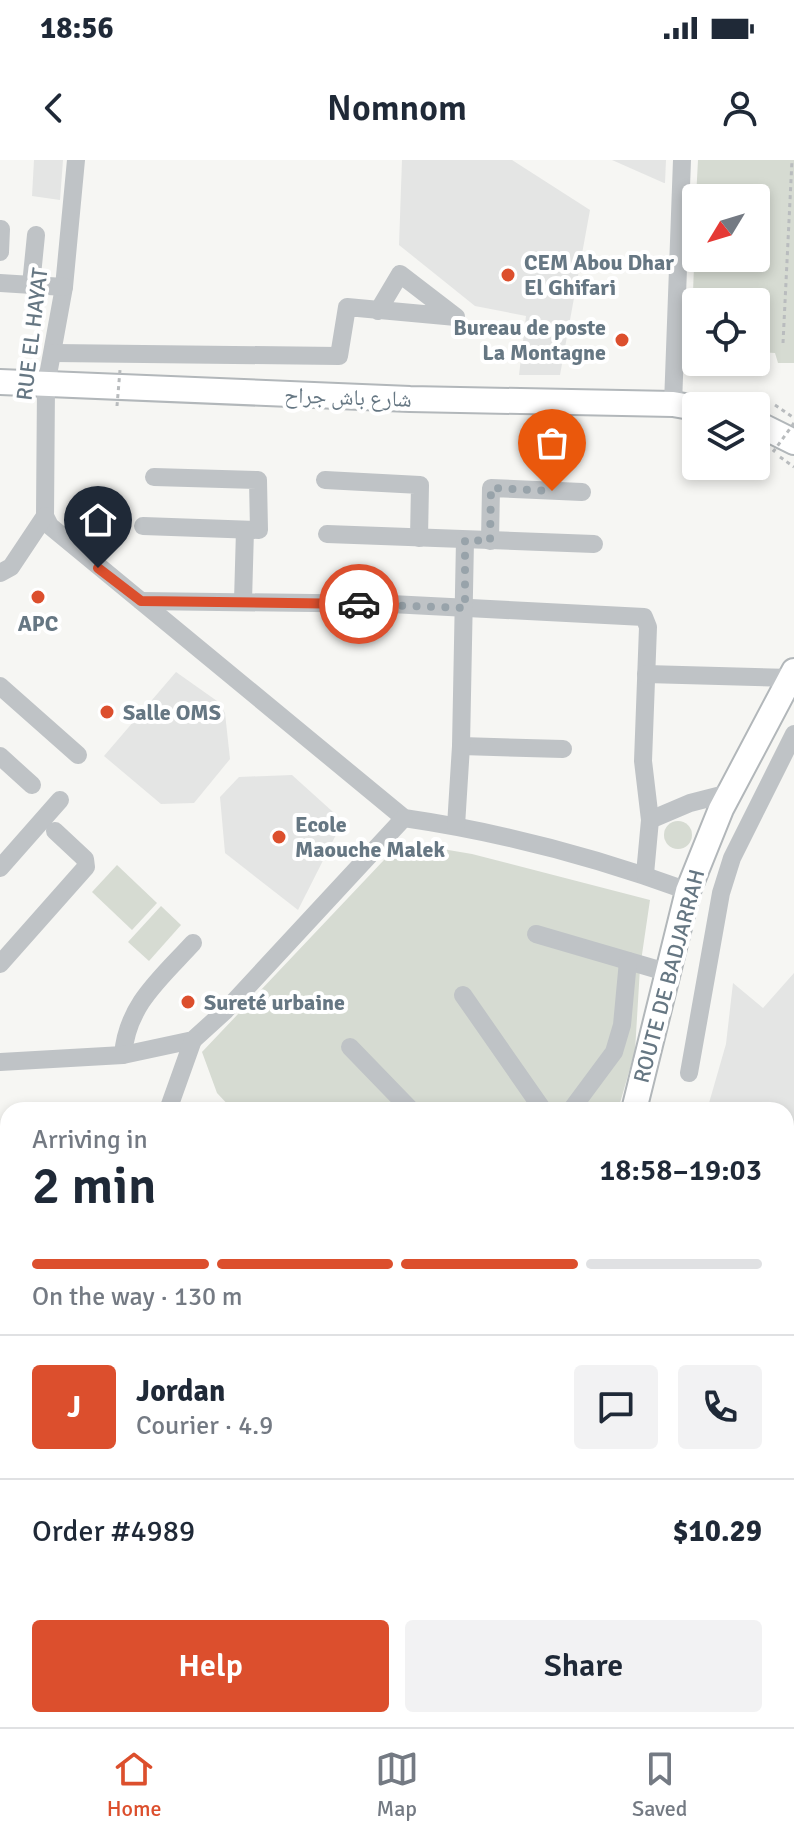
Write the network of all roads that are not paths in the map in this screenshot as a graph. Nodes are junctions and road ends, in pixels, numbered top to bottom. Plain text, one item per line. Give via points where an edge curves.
1 (76, 160) edge
2 (682, 160) edge
3 (1, 229) edge
4 (36, 235) dead end
5 (0, 252) edge
6 (0, 283) edge
7 (31, 285) junction
8 (64, 287) junction
9 (378, 311) dead end
10 (54, 353) junction
11 (0, 382) edge
12 (46, 386) junction
13 (684, 392) edge
14 (682, 406) edge
15 (770, 430) edge
16 (794, 442) edge
17 (154, 477) dead end
18 (325, 480) dead end
19 (582, 492) dead end
20 (45, 516) junction
21 (143, 526) dead end
22 (245, 530) junction
23 (327, 534) dead end
24 (419, 538) junction
25 (465, 540) junction
26 (490, 541) junction
27 (594, 544) dead end
28 (0, 573) edge
29 (141, 601) junction
30 (243, 601) junction
31 (465, 608) junction
32 (646, 674) junction
33 (792, 674) edge
34 (0, 686) edge
35 (794, 734) edge
36 (461, 746) junction
37 (563, 749) dead end
38 (78, 755) dead end
39 (0, 756) edge
40 (32, 785) dead end
41 (729, 793) junction
42 (60, 800) dead end
43 (404, 818) junction
44 (650, 820) junction
45 (456, 826) junction
46 (55, 831) dead end
47 (0, 868) edge
48 (645, 874) junction
49 (688, 891) junction
50 (536, 934) dead end
51 (193, 943) dead end
52 (628, 961) junction
53 (0, 964) edge
54 (666, 972) junction
55 (463, 995) dead end
56 (193, 1040) junction
57 (350, 1047) dead end
58 (123, 1055) junction
59 (0, 1062) edge
60 (689, 1073) dead end
61 (171, 1102) edge
62 (403, 1102) edge
63 (537, 1102) edge
64 (577, 1102) edge
65 (636, 1102) edge

1 - 8 street, RUE EL HAYAT
2 - 13 street
3 - 5 street
4 - 7 street
6 - 7 street
7 - 8 street
8 - 10 street, RUE EL HAYAT
9 - 10 street via 347,307 339,356
10 - 12 street, RUE EL HAYAT
11 - 12 main road, شارع باش جراح
12 - 14 main road, شارع باش جراح
12 - 20 street, RUE EL HAYAT
15 - 16 main road
17 - 22 street via 258,480 259,530
18 - 24 street via 420,485
19 - 26 street via 491,488
20 - 28 street via 11,567
20 - 29 street via 59,536
21 - 22 street
22 - 30 street
23 - 24 street
24 - 25 street
25 - 26 street
25 - 31 street
26 - 27 street
29 - 30 street
29 - 43 street
30 - 31 street
31 - 32 street via 639,615 648,627
31 - 36 street
32 - 33 street
32 - 44 street via 643,761
33 - 41 main road, ROUTE DE BADJARRAH
34 - 38 street
35 - 60 street via 728,870
36 - 37 street
36 - 45 street
39 - 40 street
41 - 44 street
41 - 49 main road, ROUTE DE BADJARRAH
42 - 47 street
43 - 45 street
43 - 56 street
44 - 48 street
45 - 48 street
46 - 53 street via 85,859 86,867
48 - 49 street
49 - 54 main road, ROUTE DE BADJARRAH
50 - 52 street
51 - 58 street via 134,1009
52 - 54 street
52 - 64 street via 614,1052
54 - 65 main road, ROUTE DE BADJARRAH
55 - 63 street
56 - 58 street
56 - 61 street
57 - 62 street
58 - 59 street

